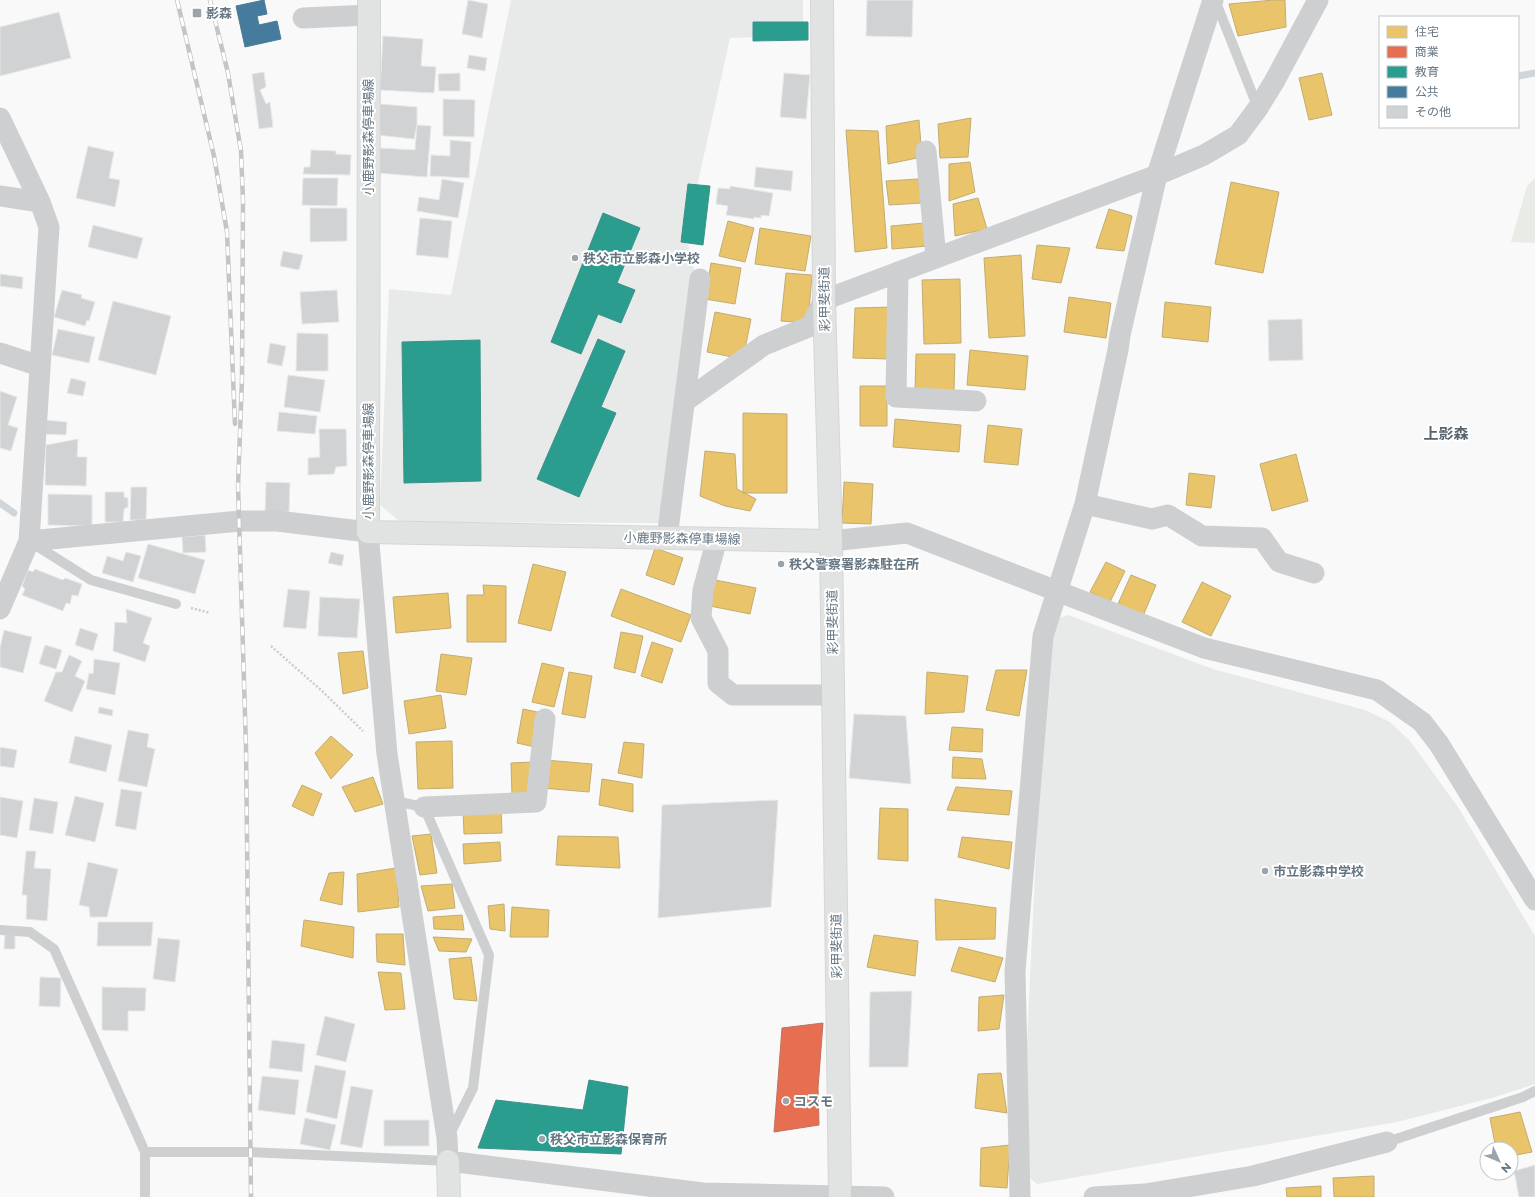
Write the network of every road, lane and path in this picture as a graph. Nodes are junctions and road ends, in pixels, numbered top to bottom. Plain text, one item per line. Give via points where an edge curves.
1 (822, 0) edge
2 (1214, 0) edge
3 (1318, 0) edge
4 (369, 8) edge
5 (303, 18) dead end
6 (1258, 108) junction
7 (0, 118) edge
8 (926, 151) dead end
9 (1157, 175) junction
10 (0, 196) edge
11 (40, 202) junction
12 (936, 258) junction
13 (898, 272) junction
14 (700, 279) dead end
15 (824, 300) junction
16 (0, 353) edge
17 (40, 366) junction
18 (976, 401) dead end
19 (684, 402) junction
20 (1085, 504) junction
21 (368, 532) junction
22 (667, 538) junction
23 (717, 539) junction
24 (29, 541) junction
25 (831, 541) junction
26 (1314, 574) dead end
27 (1058, 591) junction
28 (176, 604) joint
29 (0, 609) edge
30 (210, 613) dead end
31 (271, 646) dead end
32 (833, 695) junction
33 (545, 719) dead end
34 (387, 754) junction
35 (394, 801) junction
36 (424, 807) junction
37 (1535, 900) edge
38 (0, 930) edge
39 (1535, 1091) edge
40 (447, 1138) junction
41 (1387, 1142) joint
42 (144, 1152) junction
43 (448, 1161) junction
44 (840, 1196) edge
45 (145, 1197) edge
46 (449, 1197) edge
47 (884, 1197) edge
48 (1020, 1197) edge
49 (1094, 1197) edge

1 - 15 main road, 彩甲斐街道
2 - 6 lane
2 - 9 street
3 - 6 street
4 - 5 street
4 - 21 main road, 小鹿野影森停車場線
6 - 9 street via 1238,135 1204,155
7 - 11 street
8 - 12 street
9 - 12 street
9 - 20 street
10 - 11 street
11 - 17 street via 49,227
12 - 13 street
13 - 15 street
13 - 18 street via 896,397
14 - 19 street
15 - 19 street via 811,326 764,345
15 - 25 main road, 彩甲斐街道
16 - 17 street
17 - 24 street
19 - 22 street
20 - 26 street via 1152,519 1168,515 1202,536 1262,538 1279,562
20 - 27 street
21 - 22 main road, 小鹿野影森停車場線
21 - 24 street via 277,521
21 - 34 street
22 - 23 main road, 小鹿野影森停車場線
23 - 25 main road, 小鹿野影森停車場線
23 - 32 street via 703,590 701,618 718,651 718,683 733,695
24 - 28 lane via 91,580
24 - 29 street
25 - 27 street via 907,533
25 - 32 main road, 彩甲斐街道
27 - 37 street via 1204,648 1377,690 1422,722 1439,744
27 - 48 street via 1043,636 1015,971
28 - 30 path
31 - 34 path
32 - 44 main road, 彩甲斐街道
33 - 36 street via 536,802
34 - 35 street
35 - 36 lane
35 - 40 street
36 - 40 lane via 489,955 473,1088
38 - 42 lane via 30,932 54,949
39 - 41 lane
40 - 43 street
41 - 49 street via 1253,1176 1145,1194
42 - 43 lane via 251,1152
42 - 45 lane
43 - 44 street via 679,1191
43 - 46 main road
44 - 47 street

